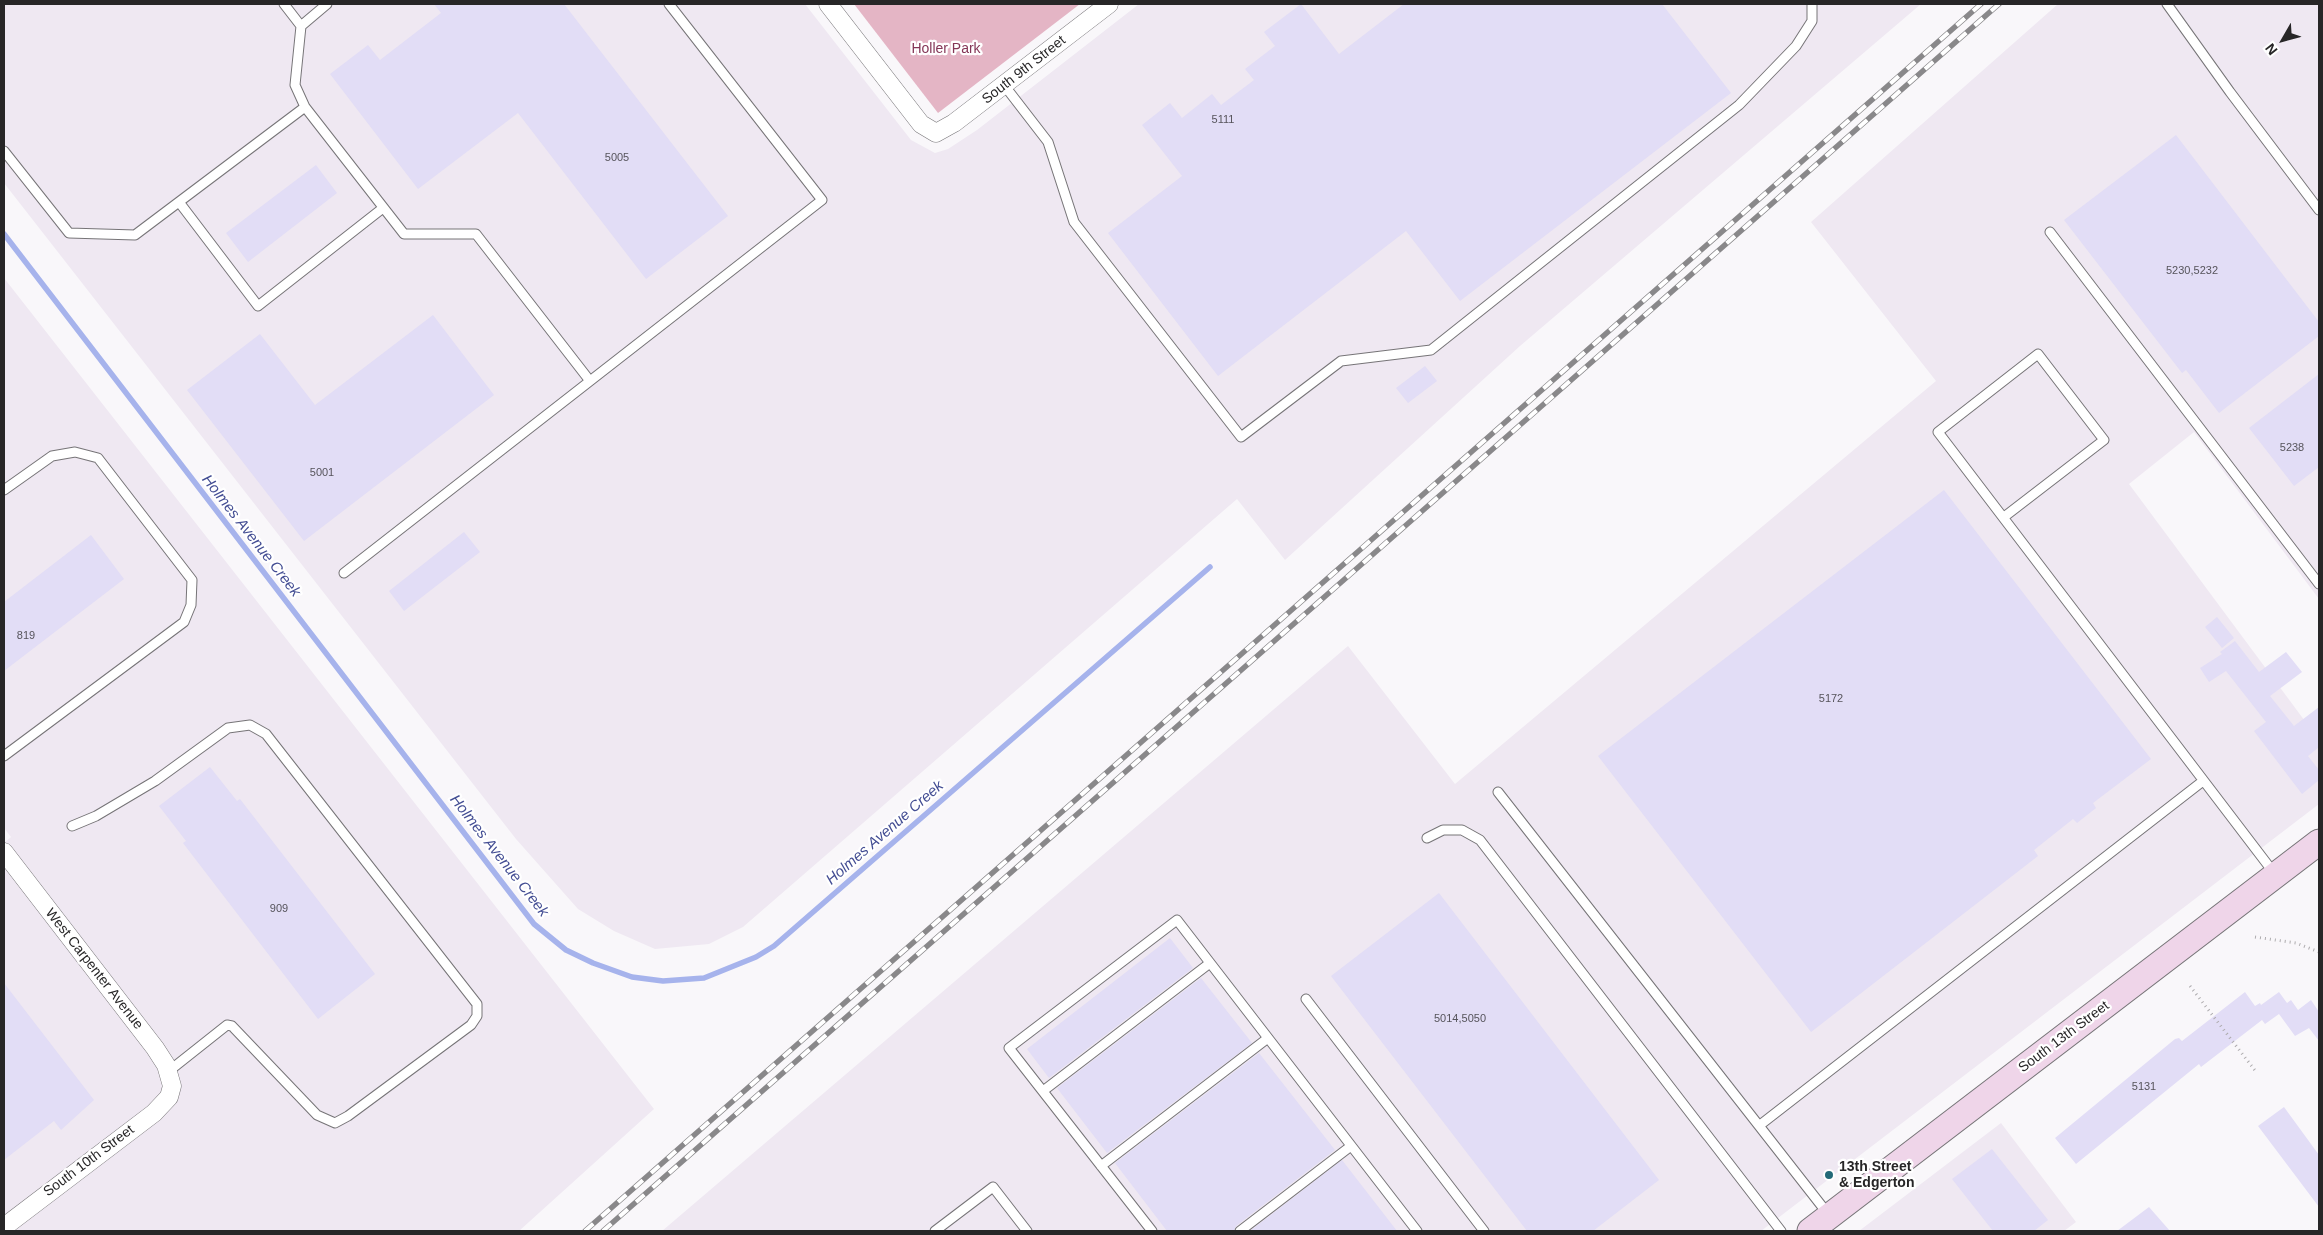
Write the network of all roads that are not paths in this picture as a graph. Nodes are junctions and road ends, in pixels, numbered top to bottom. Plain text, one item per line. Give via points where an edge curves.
1 (284, 4) edge
2 (327, 4) edge
3 (669, 4) edge
4 (828, 4) edge
5 (1109, 4) edge
6 (1812, 4) edge
7 (2167, 4) edge
8 (301, 26) junction
9 (1004, 85) junction
10 (305, 107) junction
11 (4, 151) edge
12 (179, 202) junction
13 (383, 208) junction
14 (2319, 210) edge
15 (2050, 232) dead end
16 (590, 381) junction
17 (4, 490) edge
18 (2004, 517) junction
19 (344, 573) dead end
20 (2319, 584) edge
21 (4, 756) edge
22 (2203, 781) junction
23 (1498, 792) dead end
24 (72, 826) dead end
25 (1427, 838) dead end
26 (2319, 842) edge
27 (4, 852) edge
28 (2275, 876) junction
29 (1210, 963) junction
30 (1306, 999) dead end
31 (1268, 1038) junction
32 (168, 1071) junction
33 (1042, 1091) junction
34 (171, 1092) joint
35 (1760, 1125) junction
36 (1351, 1146) junction
37 (1101, 1166) junction
38 (1830, 1216) junction
39 (4, 1227) edge
40 (935, 1231) edge
41 (1027, 1231) edge
42 (1152, 1231) edge
43 (1240, 1231) edge
44 (1417, 1231) edge
45 (1484, 1231) edge
46 (1781, 1231) edge
47 (1810, 1231) edge

1 - 8 lane
2 - 8 lane
3 - 16 lane via 822,200
4 - 9 street, South 9th Street via 921,124 936,133 954,124
5 - 9 street, South 9th Street
6 - 9 lane via 1812,21 1796,46 1738,106 1431,350 1341,360 1241,437 1074,222 1048,142
7 - 14 lane
8 - 10 lane via 295,85
10 - 12 lane
10 - 13 lane
11 - 12 lane via 69,233 135,235
12 - 13 lane via 258,306
13 - 16 lane via 404,234 476,234
15 - 20 lane
16 - 19 lane
17 - 21 lane via 52,456 75,452 98,458 192,580 191,605 184,622
18 - 18 lane via 1938,432 2038,354 2104,440
18 - 22 lane
22 - 28 lane
22 - 35 lane
23 - 35 lane
24 - 32 lane via 96,816 155,781 228,728 250,725 266,734 476,1004 477,1016 471,1025 335,1123 317,1115 232,1026 227,1025
25 - 46 lane via 1443,830 1462,830 1480,840
26 - 28 street, South 13th Street
27 - 32 street, West Carpenter Avenue via 155,1048
28 - 38 street, South 13th Street
29 - 31 lane
29 - 33 lane
29 - 33 lane via 1177,920 1009,1048
30 - 45 lane
31 - 36 lane
31 - 37 lane
32 - 34 street, West Carpenter Avenue
33 - 37 lane
34 - 39 street, South 10th Street via 154,1113
35 - 38 lane
36 - 43 lane
36 - 44 lane
37 - 42 lane
38 - 47 street, South 13th Street
40 - 41 lane via 993,1187

